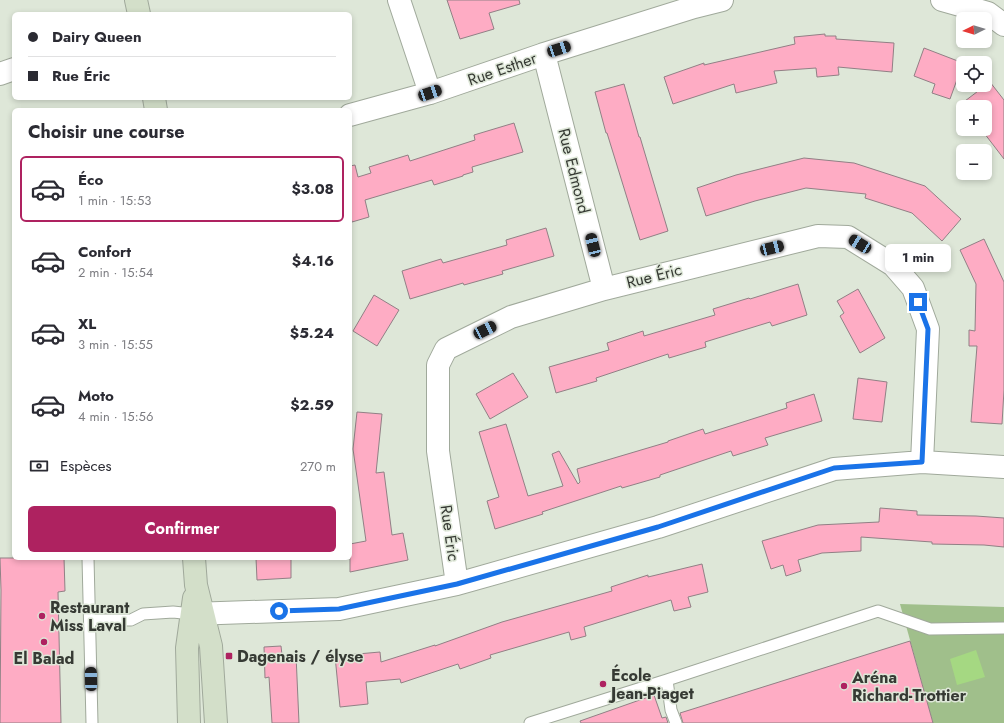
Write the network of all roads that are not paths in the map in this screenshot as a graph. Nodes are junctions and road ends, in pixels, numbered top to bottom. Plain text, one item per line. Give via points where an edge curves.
1 (136, 0) edge
2 (399, 0) edge
3 (722, 0) edge
4 (942, 0) edge
5 (139, 12) edge
6 (1004, 25) edge
7 (544, 54) junction
8 (12, 70) edge
9 (0, 74) edge
10 (430, 93) junction
11 (352, 115) edge
12 (604, 289) junction
13 (922, 462) junction
14 (1004, 467) edge
15 (88, 560) edge
16 (194, 560) edge
17 (457, 584) junction
18 (197, 614) junction
19 (90, 620) junction
20 (1004, 628) edge
21 (667, 680) junction
22 (92, 723) edge
23 (189, 723) edge
24 (216, 723) edge
25 (530, 723) edge
26 (676, 723) edge

1 - 5 main road
2 - 10 street
3 - 7 street, Rue Esther
4 - 6 street via 988,13
7 - 10 street, Rue Esther
7 - 12 street, Rue Edmond
8 - 9 street
10 - 11 street, Rue Esther
12 - 13 street, Rue Éric via 818,236 848,237 893,265 908,282 913,288 928,329
12 - 17 street, Rue Éric via 511,317 446,349 438,365 438,451
13 - 14 street
13 - 17 street via 834,468 658,527
15 - 19 lane
16 - 18 main road
17 - 18 street via 339,609
18 - 19 lane via 173,612 143,614 131,620
18 - 23 main road via 187,648
18 - 24 main road via 210,646
19 - 22 lane
20 - 21 lane via 930,629 878,611
21 - 25 lane
21 - 26 lane via 671,710

